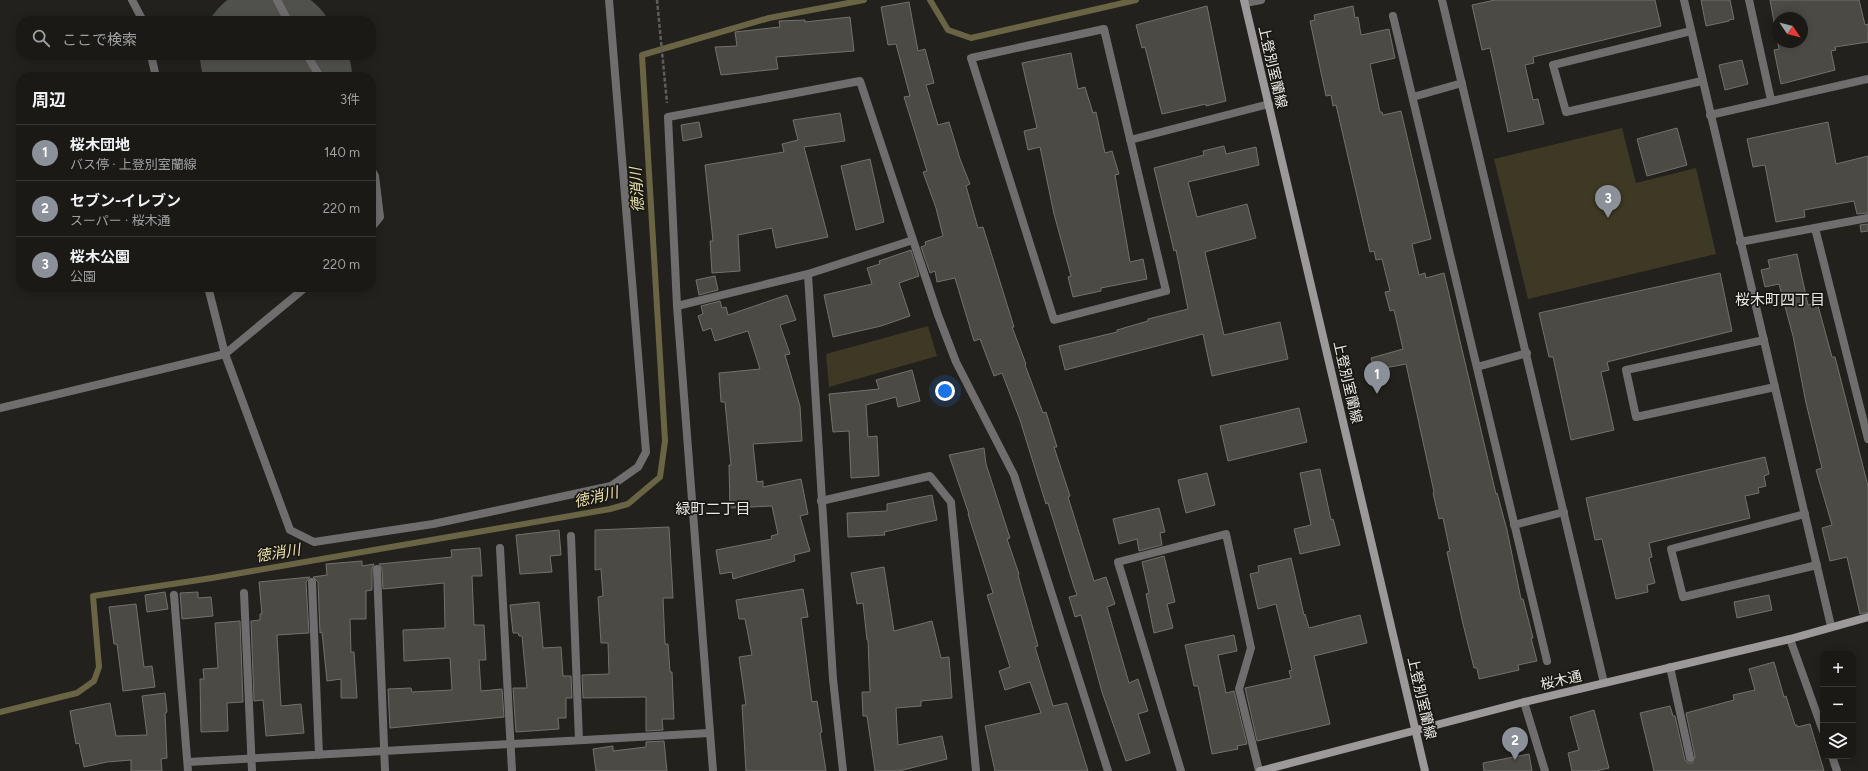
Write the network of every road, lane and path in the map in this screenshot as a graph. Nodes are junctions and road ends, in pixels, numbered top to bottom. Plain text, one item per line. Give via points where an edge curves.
1 (132, 0) edge
2 (277, 0) edge
3 (609, 0) edge
4 (657, 0) edge
5 (1261, 0) edge
6 (1442, 0) edge
7 (1684, 0) edge
8 (1749, 0) edge
9 (1245, 2) edge
10 (141, 16) edge
11 (285, 16) edge
12 (1393, 16) dead end
13 (1691, 32) junction
14 (152, 60) edge
15 (310, 60) edge
16 (155, 72) edge
17 (317, 72) edge
18 (1868, 79) edge
19 (1702, 81) junction
20 (1462, 83) junction
21 (1413, 97) junction
22 (1771, 100) junction
23 (1269, 104) junction
24 (1710, 115) junction
25 (668, 117) junction
26 (1130, 140) junction
27 (376, 184) edge
28 (1868, 218) edge
29 (376, 222) edge
30 (1816, 228) junction
31 (913, 240) junction
32 (1740, 242) junction
33 (808, 274) junction
34 (209, 292) edge
35 (300, 292) edge
36 (678, 306) junction
37 (1764, 340) junction
38 (1527, 353) junction
39 (225, 354) junction
40 (1477, 367) junction
41 (1775, 387) junction
42 (0, 408) edge
43 (1868, 439) edge
44 (821, 501) junction
45 (1564, 512) junction
46 (1805, 514) junction
47 (1514, 525) junction
48 (571, 536) dead end
49 (500, 548) dead end
50 (1817, 566) junction
51 (377, 569) dead end
52 (312, 582) dead end
53 (244, 593) dead end
54 (174, 595) dead end
55 (1868, 617) edge
56 (1831, 626) junction
57 (1790, 638) junction
58 (1546, 661) dead end
59 (1670, 667) junction
60 (1604, 683) junction
61 (1524, 702) junction
62 (1820, 723) edge
63 (1416, 730) junction
64 (709, 734) junction
65 (579, 740) junction
66 (510, 744) junction
67 (384, 751) junction
68 (320, 755) junction
69 (251, 758) junction
70 (1690, 758) dead end
71 (1833, 759) edge
72 (188, 762) junction
73 (188, 771) edge
74 (252, 771) edge
75 (385, 771) edge
76 (512, 771) edge
77 (713, 771) edge
78 (843, 771) edge
79 (976, 771) edge
80 (1108, 771) edge
81 (1181, 771) edge
82 (1262, 771) edge
83 (1425, 771) edge
84 (1545, 771) edge
85 (1837, 771) edge

1 - 10 street
2 - 11 street
3 - 39 street via 646,452 638,467 610,486 433,524 314,542 290,530
4 - 25 path
5 - 9 street
6 - 20 street
7 - 13 street
8 - 22 street
9 - 23 main road, 上登別室蘭線
12 - 21 street
13 - 19 street
13 - 19 street via 1553,65 1566,112
14 - 16 street
15 - 17 street
18 - 22 street
19 - 24 street
20 - 21 street
20 - 38 street
21 - 40 street
22 - 24 street
23 - 26 street
23 - 63 main road, 上登別室蘭線
24 - 32 street
25 - 31 street via 860,81
25 - 36 street
26 - 26 street via 1166,291 1054,320 971,58 1104,29
27 - 29 street via 380,217
28 - 30 street
30 - 32 street
30 - 43 street
31 - 33 street
31 - 80 street via 956,362 1014,474
32 - 37 street
33 - 36 street
33 - 44 street
34 - 39 street
35 - 39 street
36 - 64 street
37 - 41 street
37 - 41 street via 1626,370 1636,418
38 - 40 street
38 - 45 street
39 - 42 street
40 - 47 street
41 - 46 street
44 - 78 street via 833,679
44 - 79 street via 930,476 951,502
45 - 47 street
45 - 60 street
46 - 50 street
46 - 50 street via 1671,549 1683,598
47 - 58 street
48 - 65 street
49 - 66 street
50 - 56 street
51 - 67 street
52 - 68 street
53 - 69 street
54 - 72 street
55 - 56 main road, 桜木通
56 - 57 main road, 桜木通
57 - 59 main road, 桜木通
57 - 62 street
59 - 60 main road, 桜木通
59 - 70 street
60 - 61 main road, 桜木通
61 - 63 main road, 桜木通
61 - 84 street
63 - 82 main road, 桜木通
63 - 83 main road, 上登別室蘭線
64 - 65 street
64 - 77 street
65 - 66 street
66 - 67 street
66 - 76 street
67 - 68 street
67 - 75 street
68 - 69 street
69 - 72 street
69 - 74 street
71 - 85 street
72 - 73 street
81 - 82 street via 1118,562 1226,534 1251,648 1239,689

